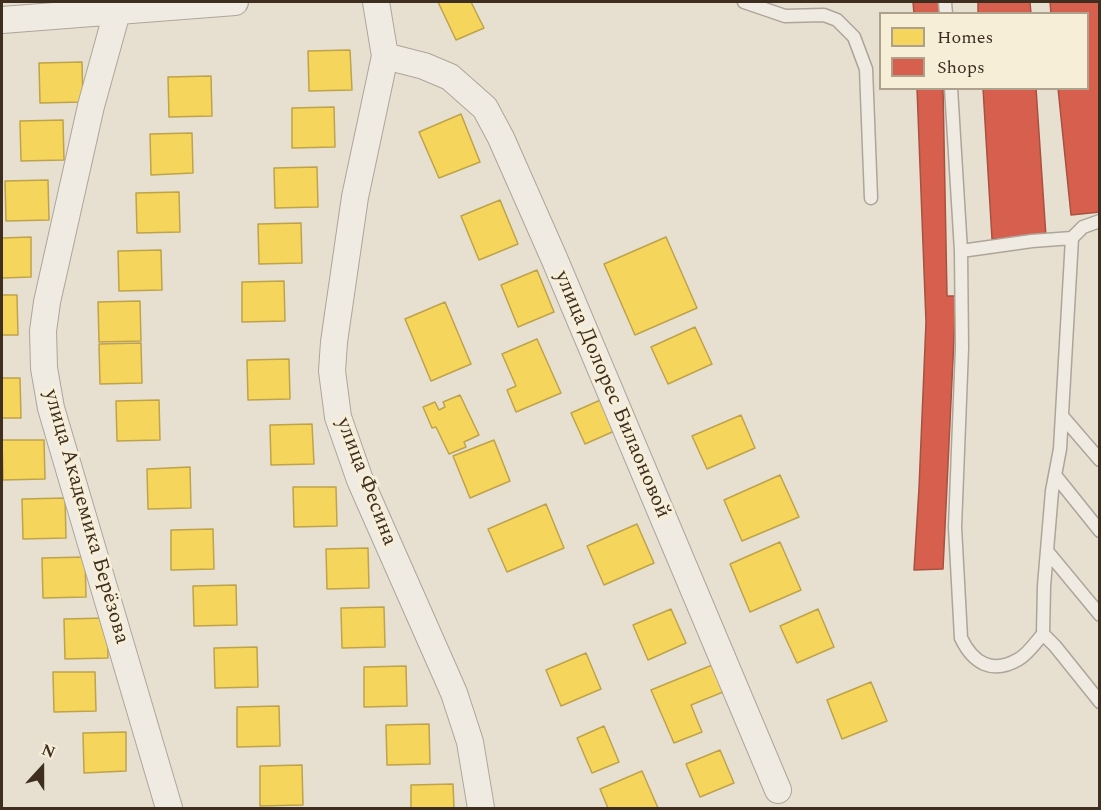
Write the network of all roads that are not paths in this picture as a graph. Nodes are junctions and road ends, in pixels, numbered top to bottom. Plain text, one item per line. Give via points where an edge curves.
1 (235, 2) edge
2 (376, 2) edge
3 (744, 2) edge
4 (117, 12) junction
5 (2, 20) edge
6 (385, 56) junction
7 (951, 90) edge
8 (871, 198) dead end
9 (1100, 221) edge
10 (1072, 238) junction
11 (961, 251) junction
12 (1062, 416) junction
13 (1100, 460) edge
14 (1055, 475) junction
15 (1100, 531) edge
16 (1047, 551) junction
17 (1100, 615) edge
18 (1042, 634) junction
19 (1100, 702) edge
20 (778, 790) dead end
21 (169, 808) edge
22 (481, 808) edge

1 - 4 street
2 - 6 street, улица Фесина
3 - 8 lane via 785,16 824,15 837,20 854,37 866,69
4 - 5 street
4 - 21 street, улица Академика Берёзова via 91,106 47,302 44,368 51,408
6 - 20 street, улица Долорес Билаоновой via 450,77 485,108 554,258
6 - 22 street, улица Фесина via 355,197 332,371 338,417 360,480 454,693 470,742
7 - 11 lane
9 - 10 lane via 1083,226
10 - 11 lane
10 - 12 lane
11 - 18 lane via 962,348 955,527 961,638 968,654 987,666 1020,659
12 - 13 lane
12 - 14 lane
14 - 15 lane
14 - 16 lane
16 - 17 lane
16 - 18 lane
18 - 19 lane

